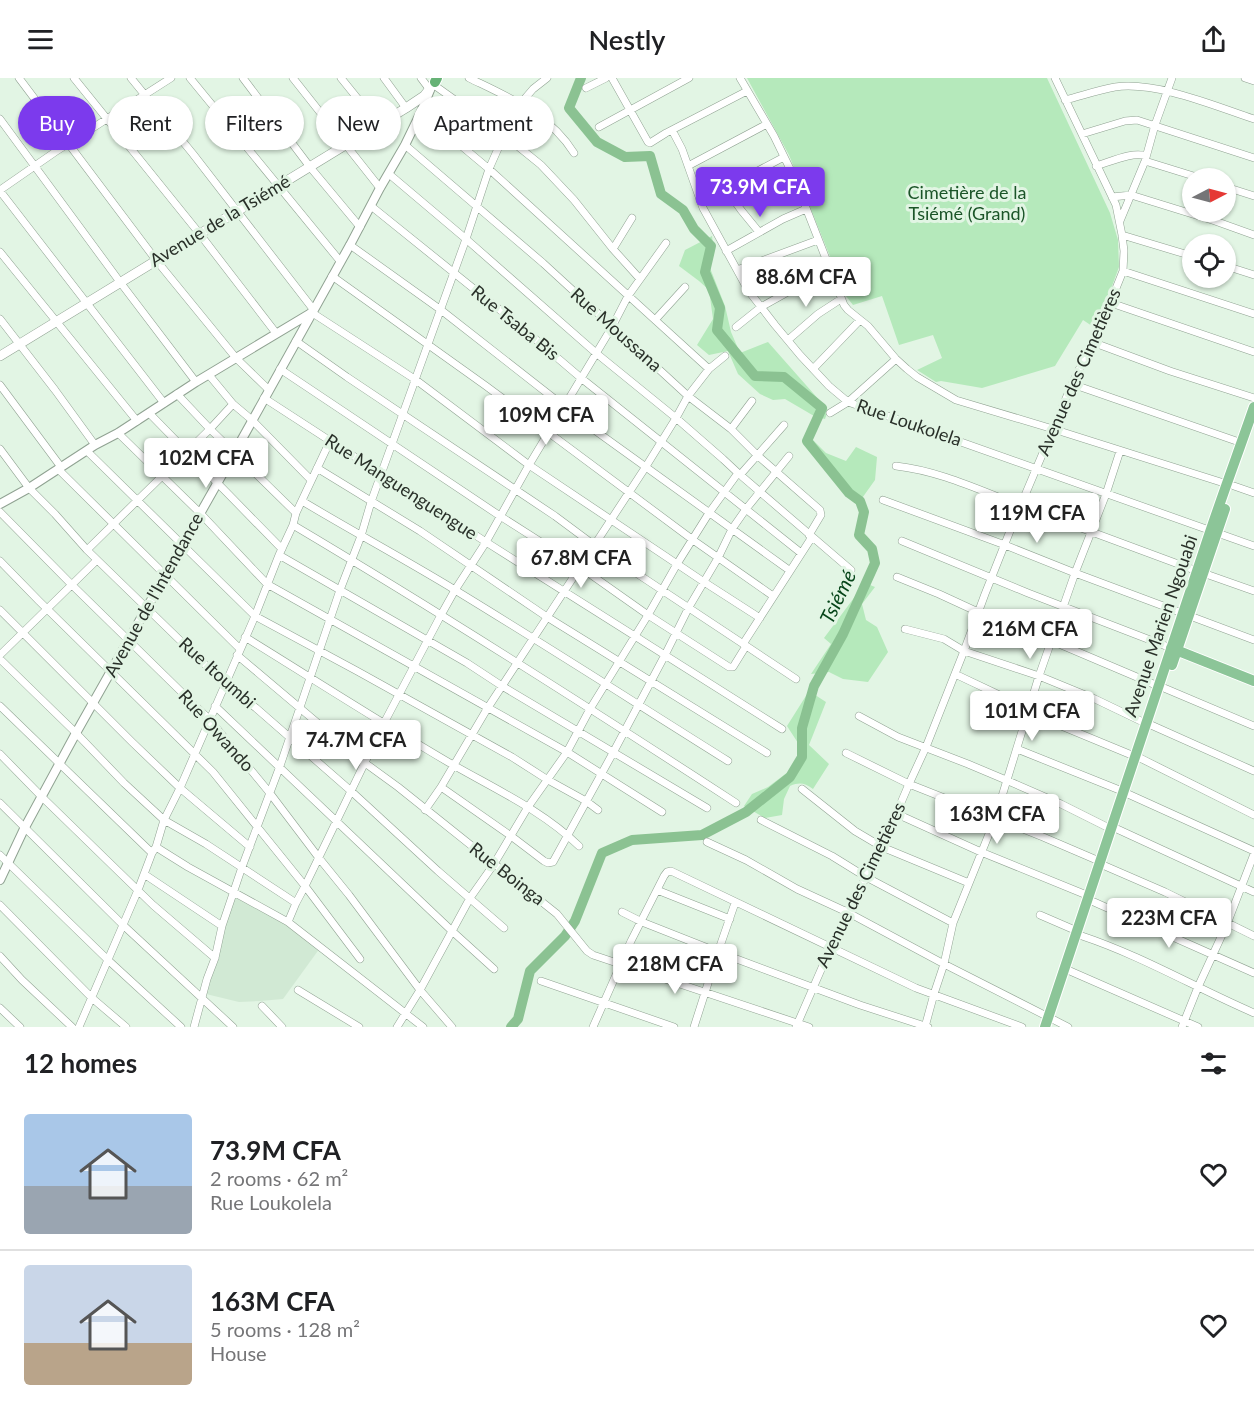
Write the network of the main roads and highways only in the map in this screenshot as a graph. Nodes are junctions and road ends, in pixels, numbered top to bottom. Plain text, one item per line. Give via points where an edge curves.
1 (434, 83) edge
2 (0, 356) edge
3 (1254, 407) edge
4 (1254, 426) edge
5 (1230, 485) junction
6 (1174, 649) junction
7 (1254, 681) edge
8 (1080, 934) junction
9 (1050, 1023) edge

1 - 2 main road, Avenue de la Tsiémé via 424,96 379,125
3 - 5 main road, Avenue Marien Ngouabi
4 - 5 main road
5 - 6 main road, Avenue Marien Ngouabi
6 - 7 main road
6 - 8 main road, Avenue Marien Ngouabi
8 - 9 main road, Avenue Marien Ngouabi
8 - 9 main road

